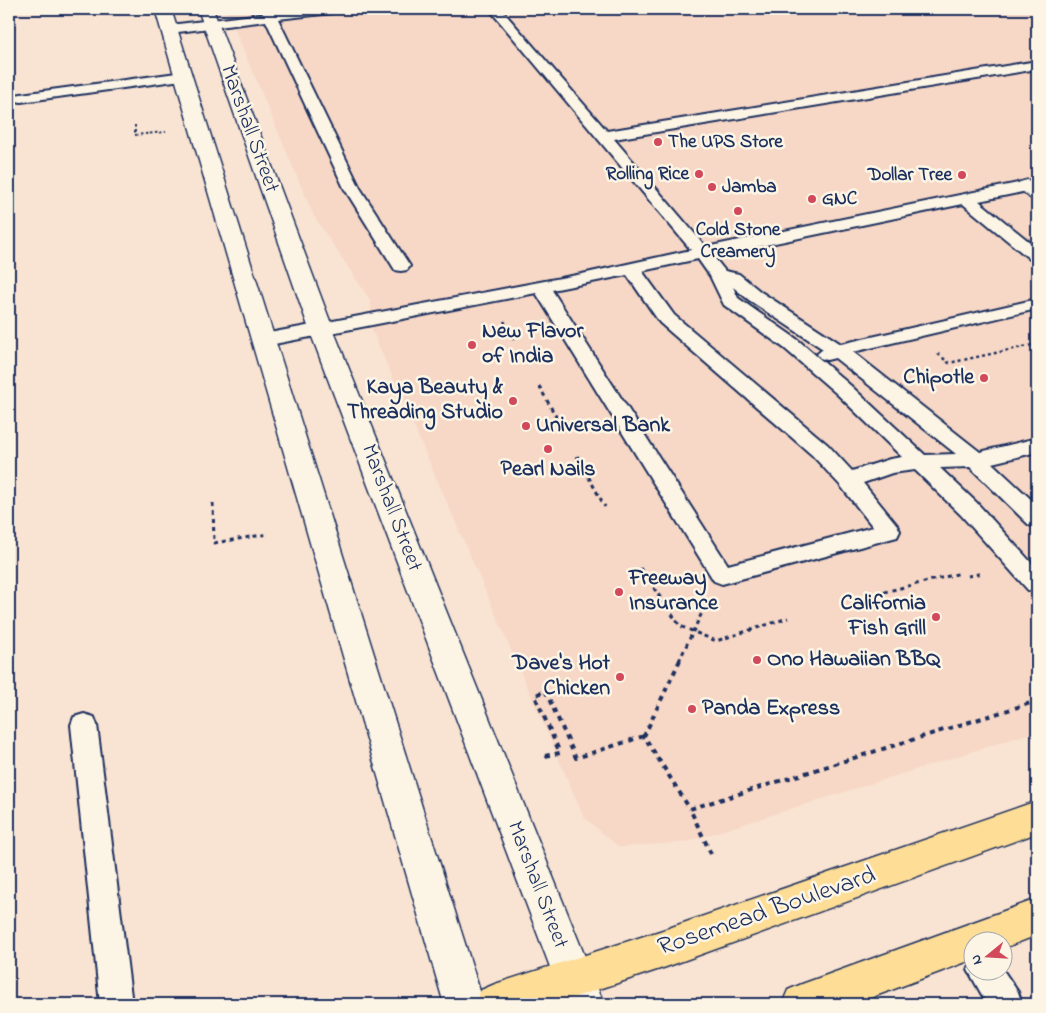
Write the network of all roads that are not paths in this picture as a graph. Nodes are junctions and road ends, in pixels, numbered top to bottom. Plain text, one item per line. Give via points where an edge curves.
1 (164, 9) edge
2 (332, 9) edge
3 (495, 9) edge
4 (268, 13) edge
5 (208, 16) edge
6 (170, 29) junction
7 (1037, 65) edge
8 (184, 76) junction
9 (21, 98) dead end
10 (604, 136) junction
11 (1034, 188) edge
12 (966, 199) junction
13 (703, 253) junction
14 (1037, 256) edge
15 (401, 266) dead end
16 (630, 268) junction
17 (719, 275) junction
18 (541, 286) junction
19 (1037, 304) edge
20 (321, 329) junction
21 (264, 340) junction
22 (839, 351) junction
23 (807, 358) junction
24 (1037, 445) edge
25 (977, 460) junction
26 (918, 462) junction
27 (848, 480) junction
28 (1037, 519) edge
29 (1037, 584) edge
30 (84, 725) dead end
31 (1037, 817) edge
32 (1037, 917) edge
33 (1014, 931) edge
34 (964, 959) edge
35 (990, 980) edge
36 (579, 992) edge
37 (116, 1004) edge
38 (464, 1004) edge
39 (495, 1004) edge
40 (802, 1004) edge
41 (1006, 1004) edge

1 - 6 street, Marshall Street
2 - 4 lane
3 - 10 lane
4 - 5 lane
4 - 15 lane via 352,188
5 - 6 lane
5 - 20 street, Marshall Street
6 - 8 street, Marshall Street
7 - 10 lane
8 - 9 lane
8 - 21 street, Marshall Street
10 - 13 lane
11 - 12 lane
12 - 13 lane
12 - 14 lane
13 - 16 lane
13 - 17 lane
16 - 18 lane
16 - 27 lane via 667,319 820,450
17 - 22 lane via 733,278
17 - 23 lane via 730,301
18 - 20 lane
18 - 27 lane via 722,575 889,531
19 - 22 lane
20 - 21 lane
20 - 36 street, Marshall Street
21 - 38 street, Marshall Street
22 - 23 lane
22 - 25 lane
23 - 26 lane
24 - 25 lane
25 - 26 lane
25 - 28 lane
26 - 27 lane via 890,466
26 - 29 lane via 969,509
30 - 37 lane
31 - 36 main road, Rosemead Boulevard
32 - 33 main road
34 - 40 main road
35 - 41 lane
36 - 39 main road, Rosemead Boulevard

